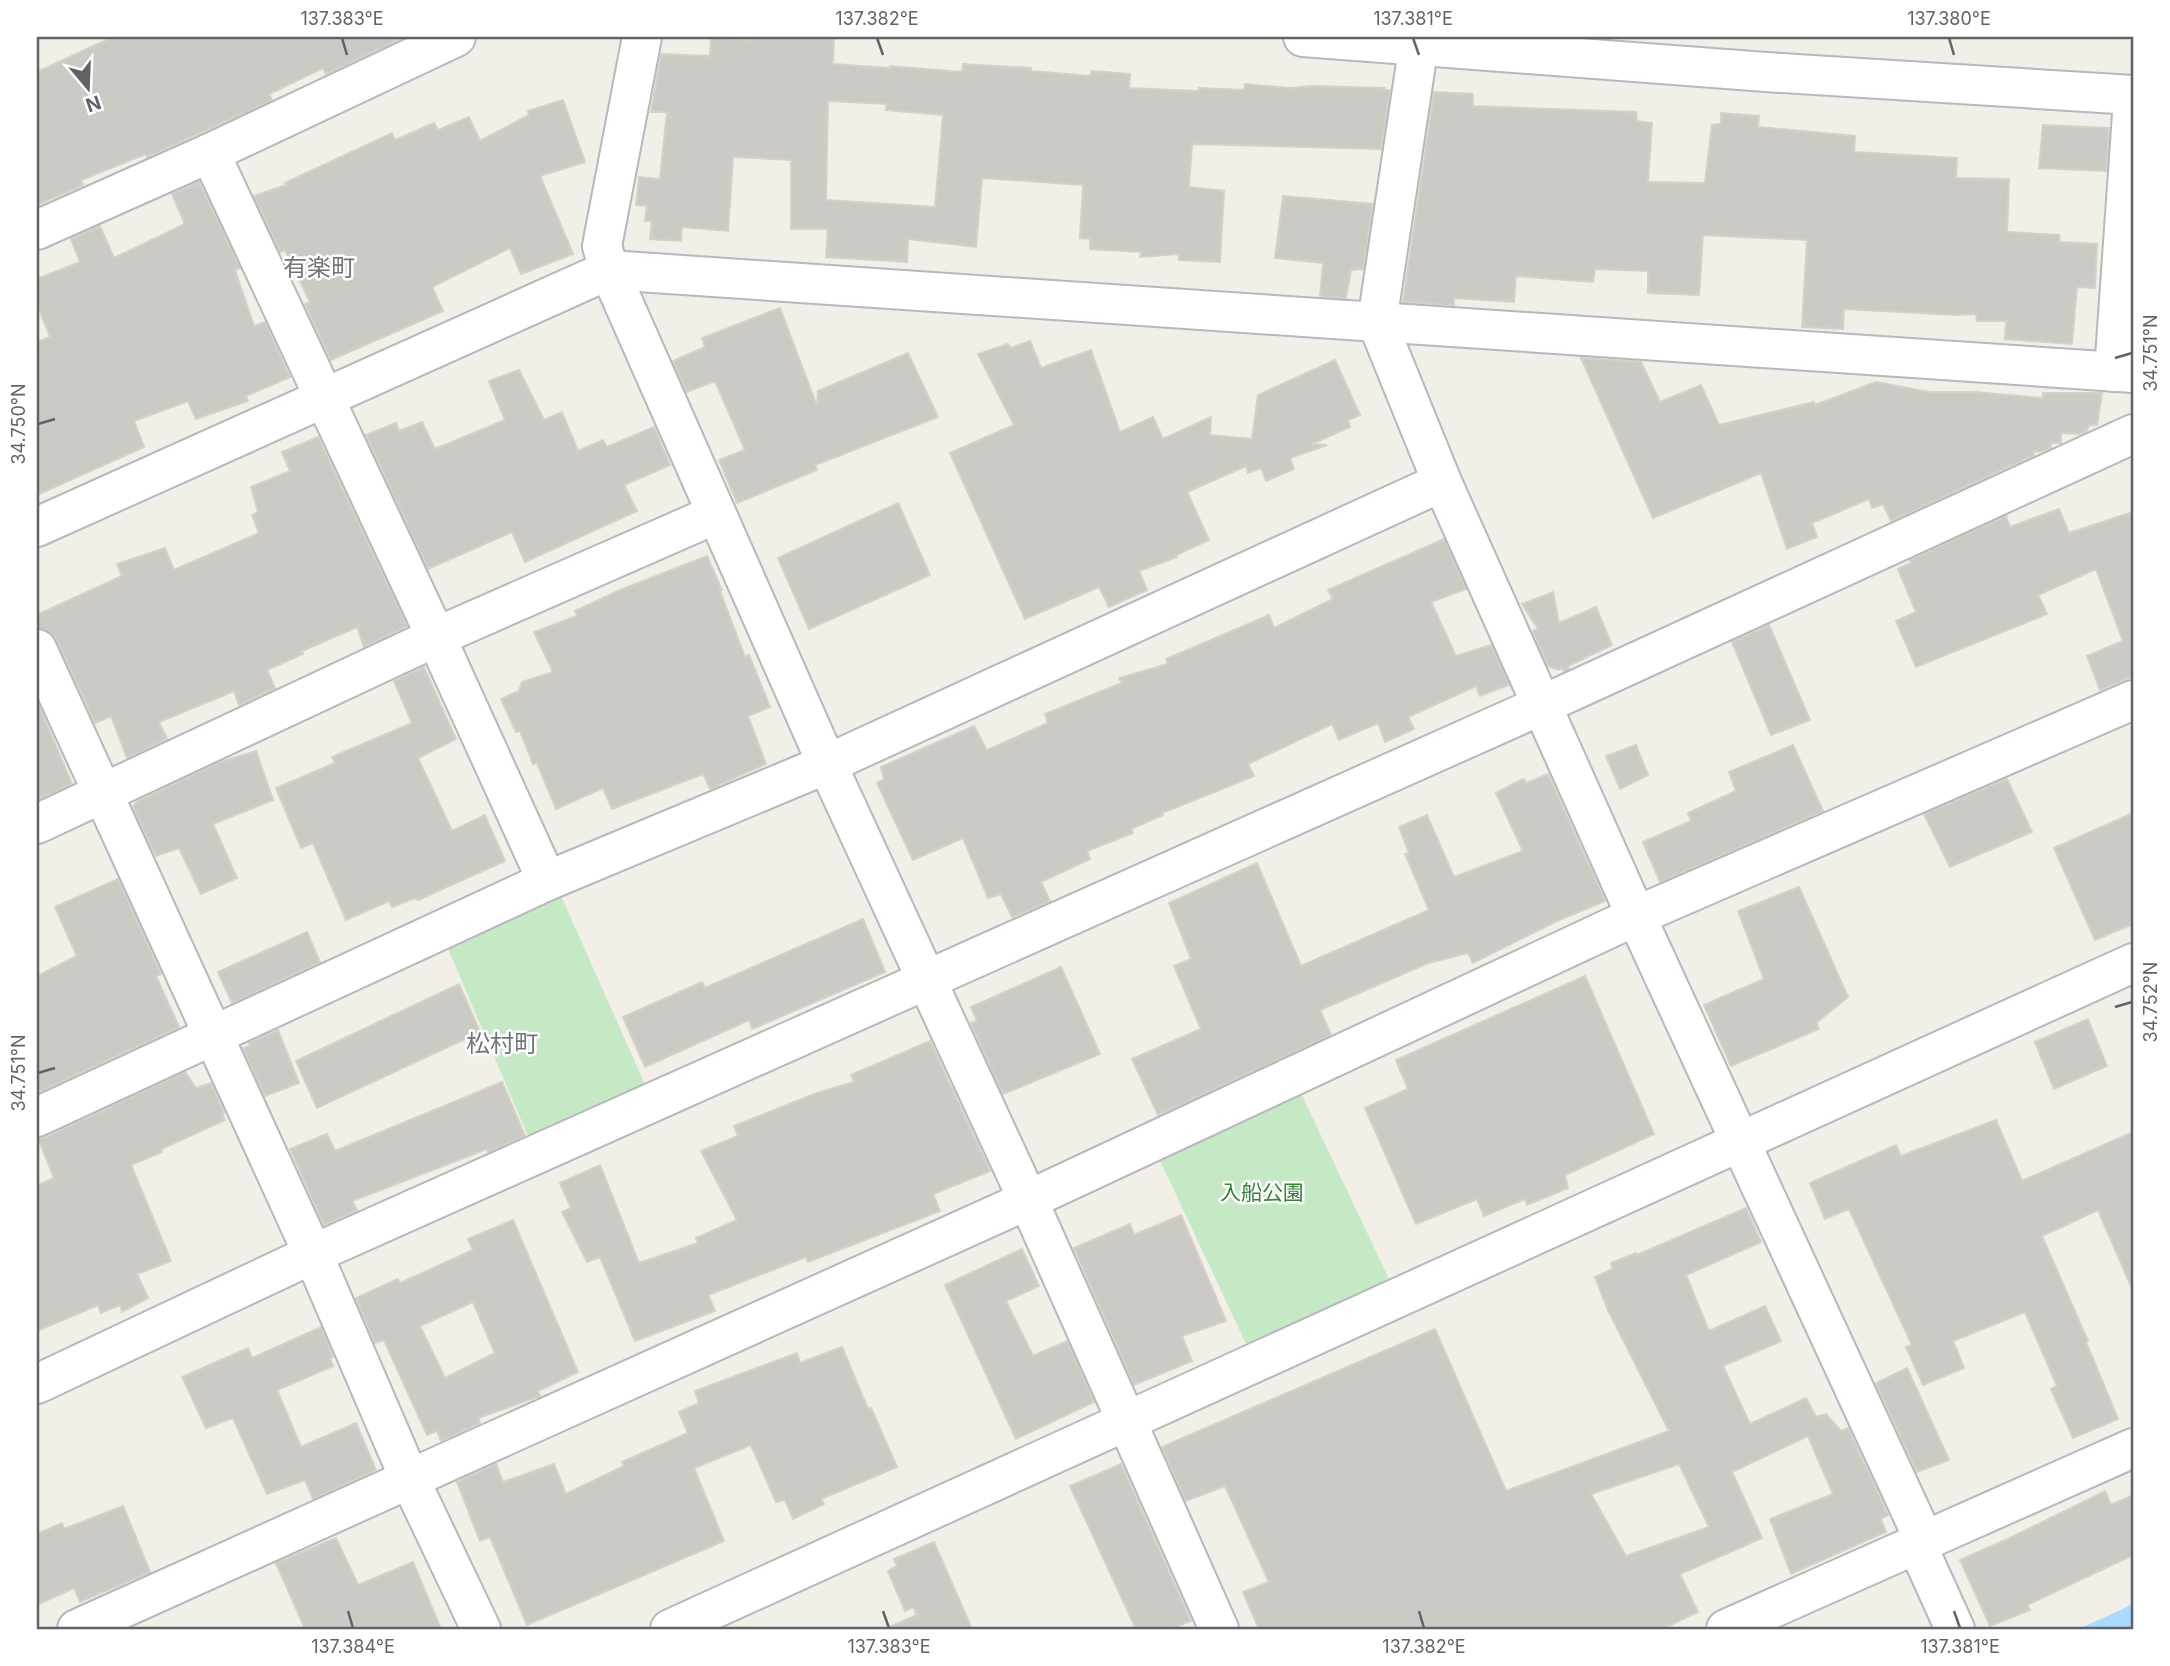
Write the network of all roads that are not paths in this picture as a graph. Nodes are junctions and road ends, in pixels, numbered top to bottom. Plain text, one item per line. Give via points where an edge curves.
1 (456, 37) edge
2 (642, 37) edge
3 (1303, 37) edge
4 (1419, 41) edge
5 (2133, 97) edge
6 (210, 153) junction
7 (37, 230) edge
8 (609, 270) junction
9 (1377, 322) junction
10 (2128, 374) edge
11 (322, 397) junction
12 (2133, 434) edge
13 (1442, 482) junction
14 (716, 514) junction
15 (37, 527) edge
16 (436, 637) junction
17 (37, 649) edge
18 (2133, 700) edge
19 (1542, 705) junction
20 (827, 764) junction
21 (103, 794) junction
22 (37, 824) edge
23 (547, 881) junction
24 (1636, 916) junction
25 (2133, 963) edge
26 (925, 980) junction
27 (215, 1036) junction
28 (37, 1117) edge
29 (1739, 1142) junction
30 (1028, 1200) junction
31 (313, 1254) junction
32 (37, 1384) edge
33 (1126, 1422) junction
34 (2133, 1448) edge
35 (410, 1479) junction
36 (1921, 1544) junction
37 (77, 1629) edge
38 (481, 1629) edge
39 (670, 1629) edge
40 (1219, 1629) edge
41 (1726, 1629) edge
42 (1955, 1629) edge

1 - 6 street
2 - 8 street via 602,246
3 - 4 street
4 - 5 street via 1766,72
4 - 9 street
5 - 10 street
6 - 7 street
6 - 11 street
8 - 9 street
8 - 11 street
8 - 14 street
9 - 10 street
9 - 13 street
11 - 15 street
11 - 16 street
12 - 19 street
13 - 19 street
13 - 20 street
14 - 16 street
14 - 20 street
16 - 21 street
16 - 23 street
17 - 21 street
18 - 24 street
19 - 24 street
19 - 26 street
20 - 23 street
20 - 26 street
21 - 22 street
21 - 27 street
23 - 27 street
24 - 29 street
24 - 30 street
25 - 29 street
26 - 30 street
26 - 31 street
27 - 28 street
27 - 31 street
29 - 33 street
29 - 36 street
30 - 33 street
30 - 35 street
31 - 32 street
31 - 35 street
33 - 39 street
33 - 40 street
34 - 36 street
35 - 37 street
35 - 38 street
36 - 41 street
36 - 42 street

